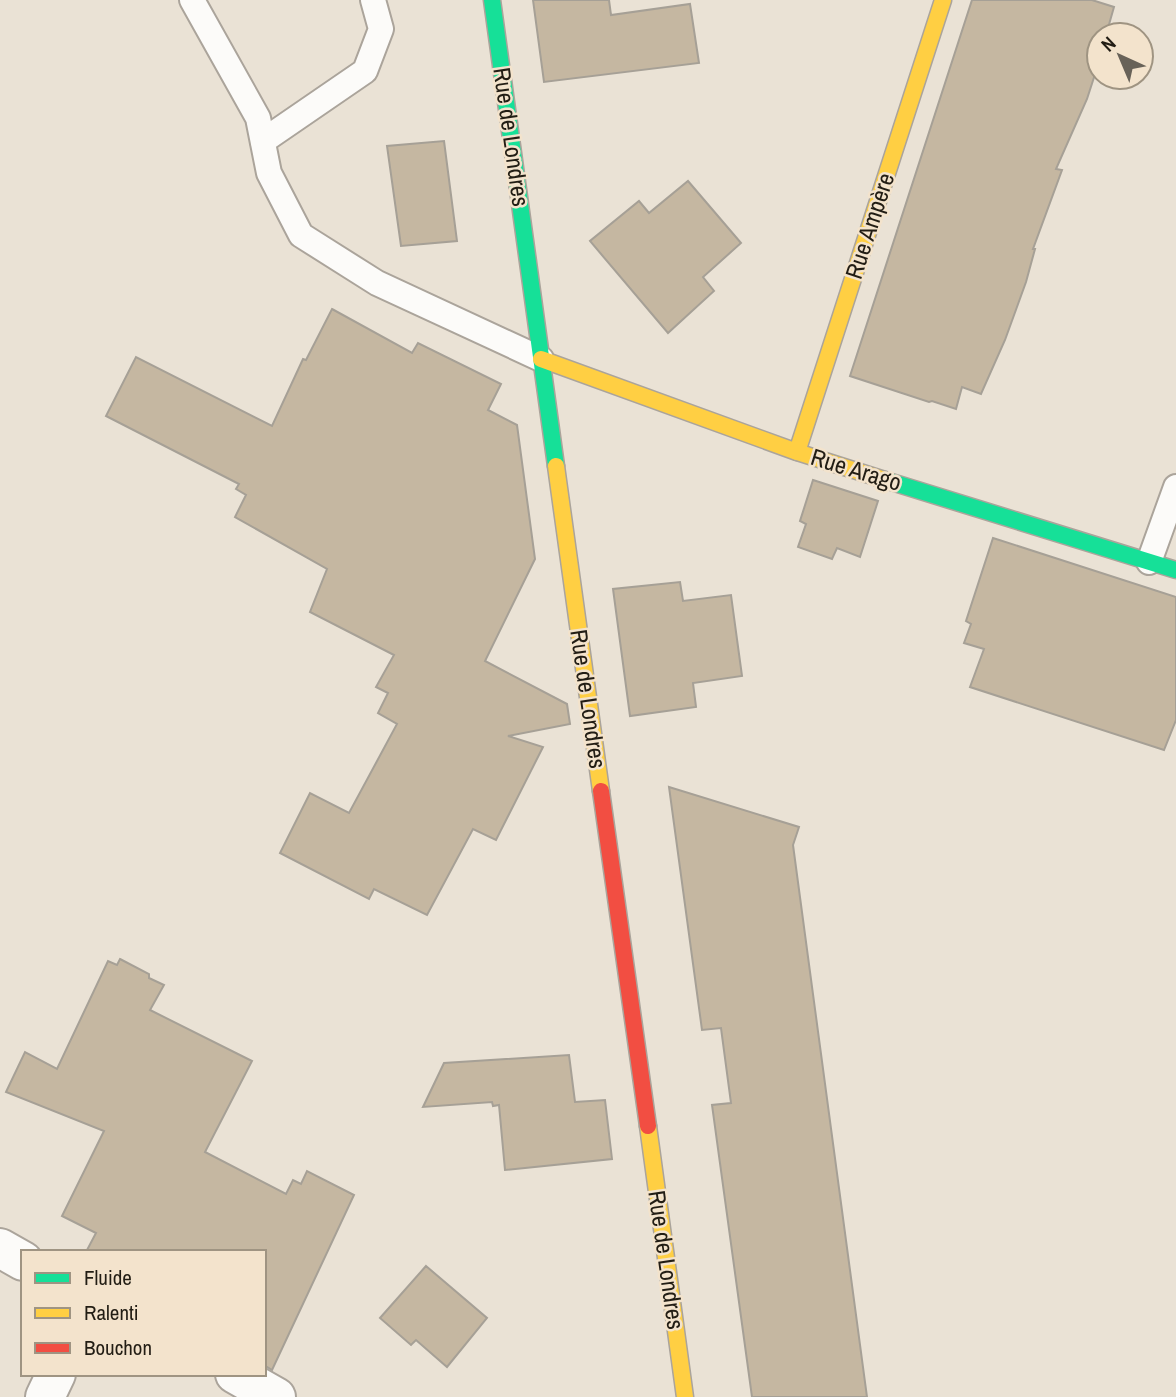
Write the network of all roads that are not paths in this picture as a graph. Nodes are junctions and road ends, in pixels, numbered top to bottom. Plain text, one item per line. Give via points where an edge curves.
1 (192, 0) edge
2 (373, 0) edge
3 (492, 0) edge
4 (943, 0) edge
5 (263, 141) junction
6 (541, 359) junction
7 (797, 452) junction
8 (1176, 487) edge
9 (1149, 562) junction
10 (1176, 570) edge
11 (0, 1248) edge
12 (21, 1260) edge
13 (55, 1376) edge
14 (239, 1376) edge
15 (45, 1397) edge
16 (276, 1397) edge
17 (685, 1397) edge

1 - 5 lane via 258,118
2 - 5 lane via 381,29 365,71
3 - 6 street, Rue de Londres
4 - 7 street, Rue Ampère
5 - 6 lane via 269,173 301,235 377,283
6 - 7 street, Rue Arago
6 - 17 street, Rue de Londres
7 - 9 street, Rue Arago
8 - 9 lane
9 - 10 street, Rue Arago
11 - 12 street
13 - 15 street
14 - 16 street

